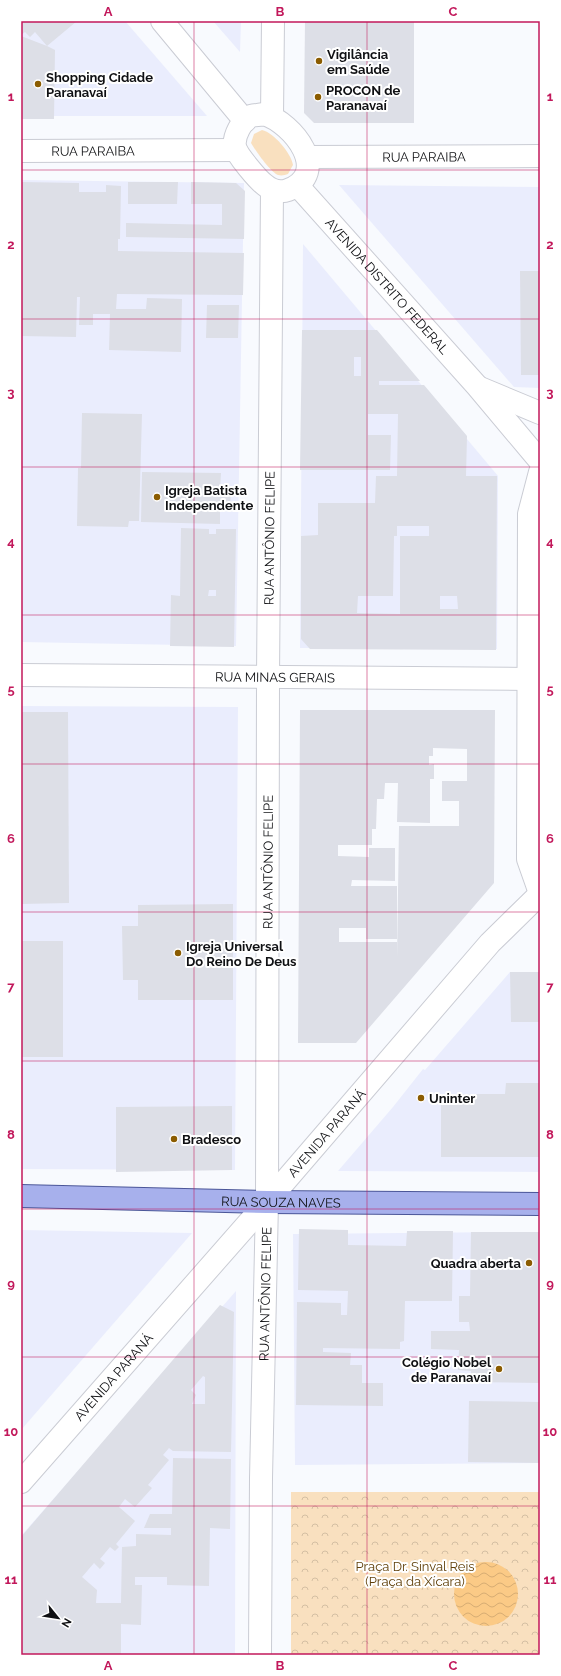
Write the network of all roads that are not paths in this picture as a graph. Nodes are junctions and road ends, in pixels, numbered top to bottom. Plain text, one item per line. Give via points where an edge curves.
1 (162, 21) edge
2 (273, 21) edge
3 (272, 116) junction
4 (245, 121) junction
5 (21, 150) edge
6 (236, 150) junction
7 (540, 156) edge
8 (307, 157) junction
9 (298, 186) junction
10 (272, 190) junction
11 (477, 386) junction
12 (540, 413) edge
13 (540, 461) edge
14 (540, 472) edge
15 (535, 573) edge
16 (21, 675) edge
17 (268, 677) junction
18 (529, 679) junction
19 (540, 894) edge
20 (21, 1196) edge
21 (267, 1202) junction
22 (540, 1204) edge
23 (21, 1482) edge
24 (260, 1655) edge

1 - 4 street
2 - 3 street
3 - 4 street via 252,116
3 - 8 street via 281,122 304,149
4 - 6 street via 237,134
5 - 6 street, RUA PARAIBA
6 - 10 street via 264,185
7 - 8 street, RUA PARAIBA
8 - 9 street via 305,178
9 - 10 street via 285,192
9 - 11 street, AVENIDA DISTRITO FEDERAL
10 - 17 street, RUA ANTÔNIO FELIPE
11 - 12 street, AVENIDA DISTRITO FEDERAL
11 - 13 street, AVENIDA DISTRITO FEDERAL
14 - 15 street via 529,514
15 - 18 street
16 - 17 street, RUA MINAS GERAIS
17 - 18 street, RUA MINAS GERAIS
17 - 21 street, RUA ANTÔNIO FELIPE
18 - 19 street via 528,859
19 - 21 street, AVENIDA PARANÁ via 490,943
20 - 21 main road, RUA SOUZA NAVES
21 - 22 main road, RUA SOUZA NAVES
21 - 23 street, AVENIDA PARANÁ
21 - 24 street, RUA ANTÔNIO FELIPE

